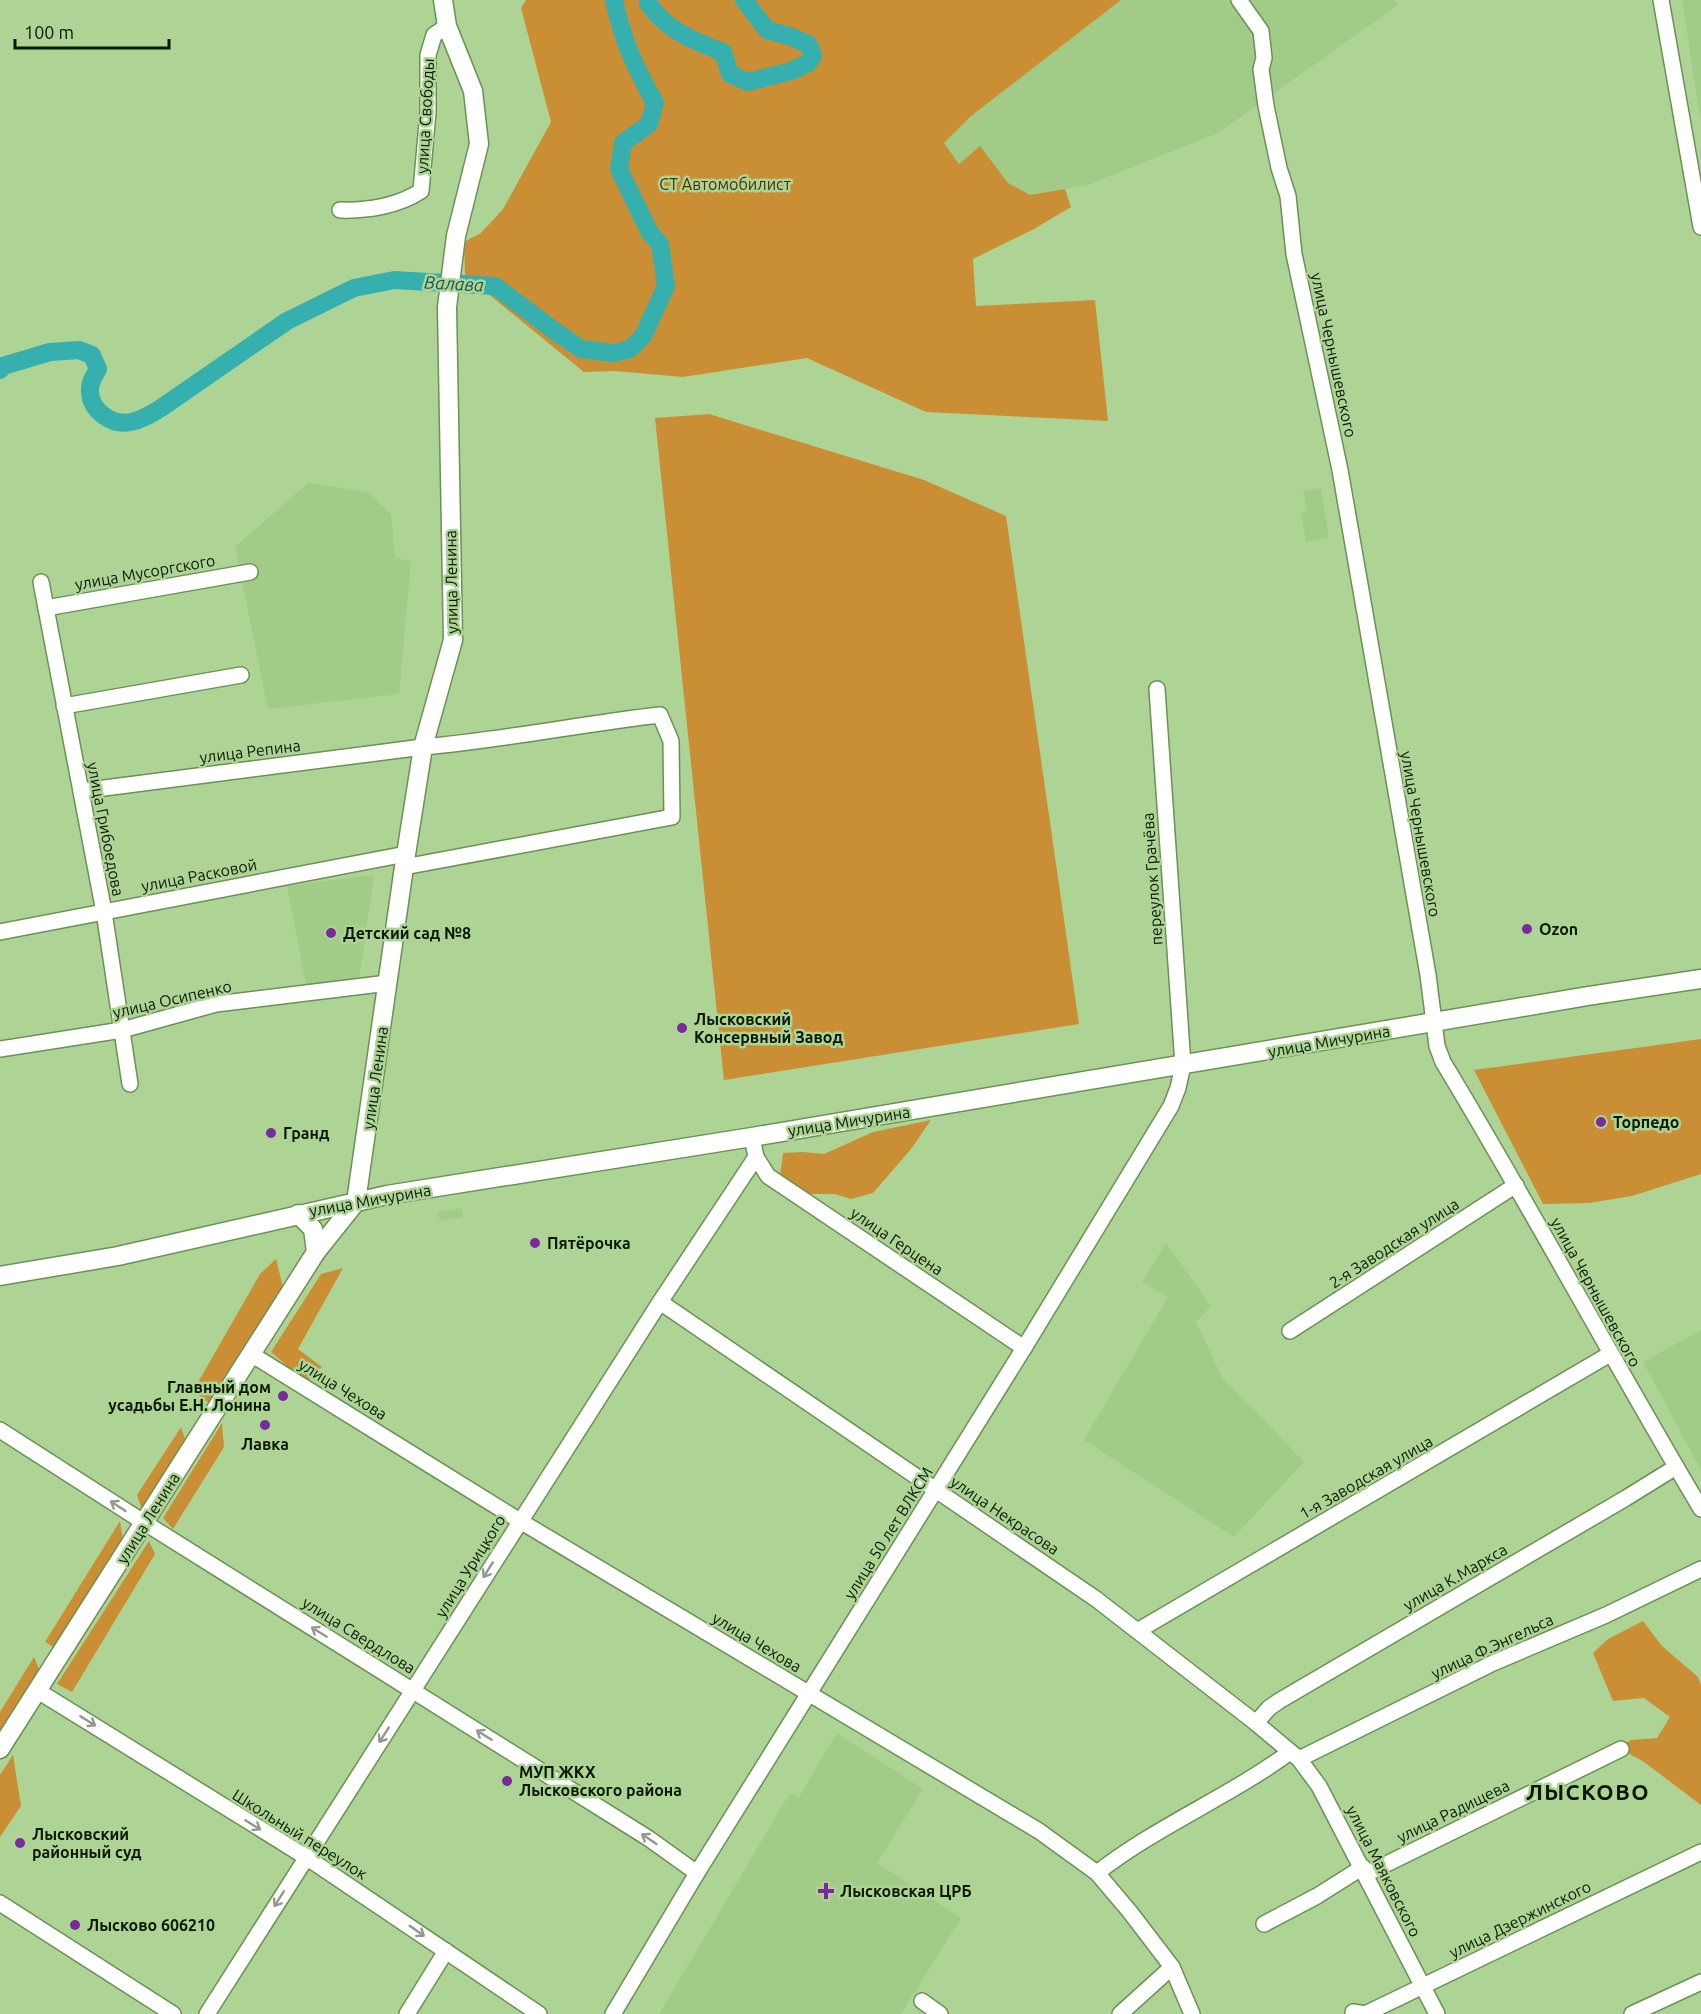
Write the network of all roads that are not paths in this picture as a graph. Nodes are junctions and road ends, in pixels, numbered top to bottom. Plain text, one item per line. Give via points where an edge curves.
1 (443, 0) edge
2 (1239, 0) edge
3 (1661, 0) edge
4 (447, 26) junction
5 (340, 210) dead end
6 (1701, 227) edge
7 (250, 572) dead end
8 (40, 582) dead end
9 (46, 608) junction
10 (242, 675) dead end
11 (1157, 689) dead end
12 (64, 706) junction
13 (423, 747) junction
14 (81, 791) junction
15 (672, 817) joint
16 (405, 861) junction
17 (104, 912) junction
18 (0, 932) edge
19 (1701, 979) edge
20 (388, 983) junction
21 (1434, 1023) junction
22 (122, 1030) junction
23 (0, 1049) edge
24 (1183, 1065) junction
25 (130, 1084) dead end
26 (752, 1137) junction
27 (756, 1157) junction
28 (1516, 1185) junction
29 (356, 1202) junction
30 (298, 1214) junction
31 (316, 1252) junction
32 (0, 1276) edge
33 (660, 1302) junction
34 (1290, 1331) dead end
35 (1024, 1348) junction
36 (251, 1354) junction
37 (1610, 1354) junction
38 (0, 1430) edge
39 (1676, 1467) junction
40 (936, 1490) junction
41 (1701, 1509) edge
42 (520, 1521) junction
43 (145, 1523) junction
44 (1701, 1569) edge
45 (1138, 1630) junction
46 (38, 1690) junction
47 (413, 1690) junction
48 (810, 1694) junction
49 (1256, 1723) junction
50 (0, 1749) edge
51 (1622, 1749) dead end
52 (1294, 1756) junction
53 (1701, 1852) edge
54 (306, 1857) junction
55 (1364, 1871) junction
56 (697, 1873) junction
57 (1097, 1874) junction
58 (0, 1903) edge
59 (1264, 1924) dead end
60 (446, 1951) junction
61 (1172, 1967) junction
62 (1701, 1982) edge
63 (1423, 1985) junction
64 (922, 2001) dead end
65 (1353, 2012) dead end
66 (173, 2014) edge
67 (207, 2014) edge
68 (407, 2014) edge
69 (539, 2014) edge
70 (613, 2014) edge
71 (940, 2014) edge
72 (1120, 2014) edge
73 (1192, 2014) edge
74 (1437, 2014) edge
75 (1632, 2014) edge

1 - 4 main road
2 - 21 street, улица Чернышевского via 1261,31 1266,106 1288,196 1294,254 1340,470
3 - 6 street
4 - 5 street, улица Свободы via 434,35 428,55 421,191 408,200 360,211
4 - 13 main road, улица Ленина via 473,91 479,144 456,236 447,307 453,640
7 - 9 street, улица Мусоргского
8 - 9 street, улица Грибоедова
9 - 12 street, улица Грибоедова
10 - 12 street
11 - 24 street, переулок Грачёва
12 - 14 street, улица Грибоедова
13 - 14 street, улица Репина
13 - 15 street, улица Репина via 660,715 671,741
13 - 16 main road, улица Ленина
14 - 17 street, улица Грибоедова
15 - 16 street, улица Расковой
16 - 17 street, улица Расковой
16 - 20 main road, улица Ленина
17 - 18 street, улица Расковой
17 - 22 street, улица Грибоедова
19 - 21 main road, улица Мичурина
20 - 22 street, улица Осипенко via 216,1004
20 - 29 main road, улица Ленина
21 - 24 main road, улица Мичурина
21 - 28 street, улица Чернышевского via 1443,1062
22 - 23 street, улица Осипенко
22 - 25 street, улица Грибоедова
24 - 26 main road, улица Мичурина
24 - 35 street, улица 50 лет ВЛКСМ via 1171,1106
26 - 27 street
26 - 29 main road, улица Мичурина
27 - 33 street, улица Урицкого
27 - 35 street, улица Герцена via 768,1176
28 - 34 street, 2-я Заводская улица
28 - 37 street, улица Чернышевского
29 - 30 main road, улица Мичурина
29 - 31 main road, улица Ленина
30 - 31 main road via 313,1229
30 - 32 main road, улица Мичурина via 118,1256
31 - 36 main road, улица Ленина
33 - 40 street, улица Некрасова
33 - 42 street, улица Урицкого
35 - 40 street, улица 50 лет ВЛКСМ
36 - 42 street, улица Чехова
36 - 43 main road, улица Ленина
37 - 39 street, улица Чернышевского
37 - 45 street, 1-я Заводская улица
43 -> 38 street, улица Свердлова
39 - 41 street, улица Чернышевского
39 - 49 street, улица К.Маркса via 1279,1701
40 - 45 street, улица Некрасова
40 - 48 street, улица 50 лет ВЛКСМ
42 -> 47 street, улица Урицкого
42 - 48 street, улица Чехова
43 - 46 main road, улица Ленина
47 -> 43 street, улица Свердлова
44 - 52 street, улица Ф.Энгельса
45 - 49 street, улица Некрасова
46 - 50 main road, улица Ленина
46 -> 54 street, Школьный переулок
47 -> 54 street, улица Урицкого
56 -> 47 street, улица Свердлова
48 - 56 street, улица 50 лет ВЛКСМ
48 - 57 street, улица Чехова via 1040,1831
49 - 52 street, улица Некрасова
51 - 55 street, улица Радищева
52 - 55 street, улица Маяковского via 1319,1786
52 - 57 street, улица Ф.Энгельса via 1124,1852
53 - 63 street, улица Дзержинского
54 -> 60 street, Школьный переулок
54 -> 67 street, улица Урицкого
55 - 59 street, улица Радищева
55 - 63 street, улица Маяковского
56 - 70 street, улица 50 лет ВЛКСМ
57 - 61 street, улица Чехова
58 - 66 street
60 - 68 street
60 - 69 street, Школьный переулок
61 - 72 street
61 - 73 street, улица Чехова
62 - 75 street
63 - 65 street, улица Дзержинского via 1365,2014
63 - 74 street, улица Маяковского
64 - 71 street

